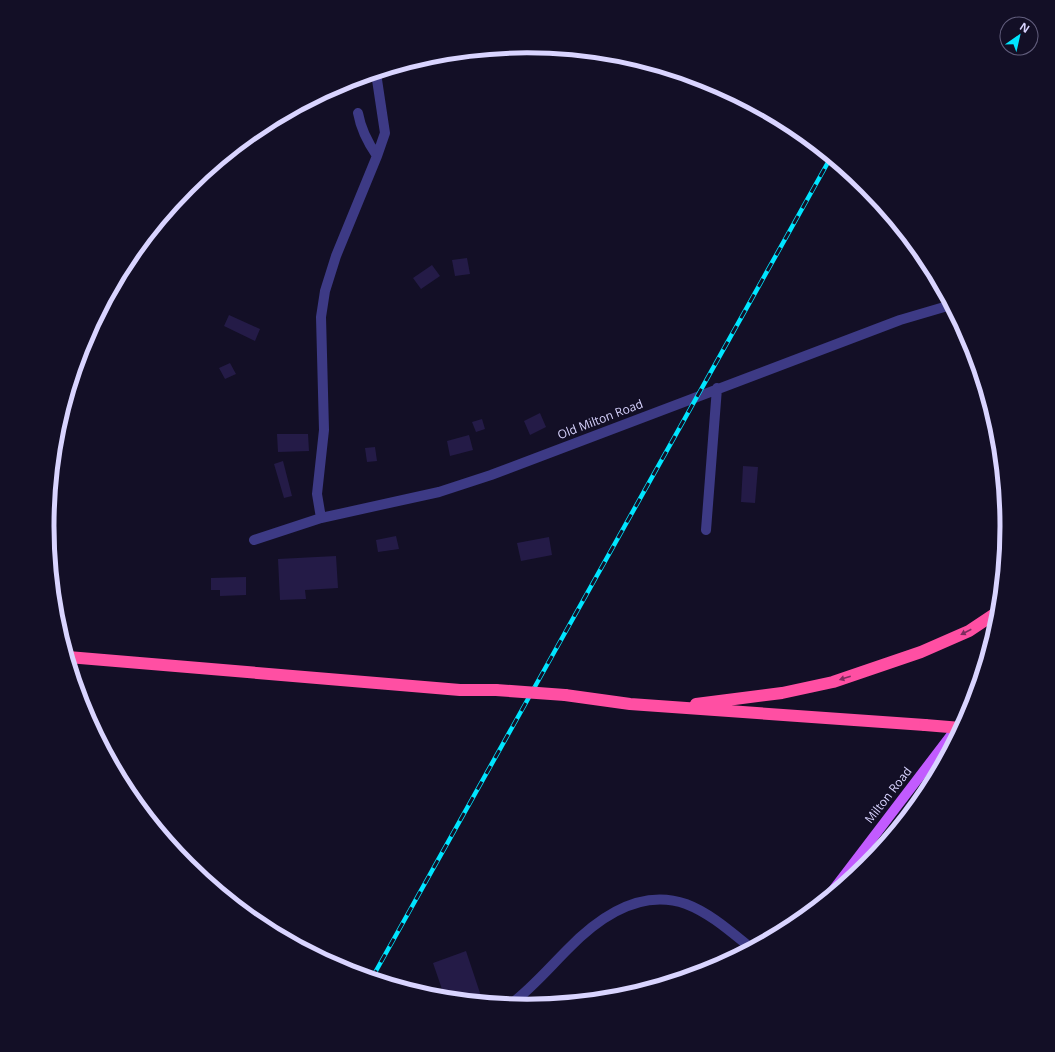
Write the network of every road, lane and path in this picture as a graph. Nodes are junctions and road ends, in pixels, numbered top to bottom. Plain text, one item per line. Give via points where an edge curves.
1 (377, 77) edge
2 (358, 114) dead end
3 (377, 156) junction
4 (946, 306) edge
5 (717, 388) junction
6 (321, 518) junction
7 (706, 530) dead end
8 (254, 540) dead end
9 (991, 616) edge
10 (74, 657) edge
11 (670, 707) junction
12 (955, 728) edge
13 (953, 733) edge
14 (840, 881) edge
15 (747, 945) edge
16 (517, 999) edge

1 - 3 street via 385,132
2 - 3 street via 367,142
3 - 6 street via 336,256 325,291 322,317 324,430 317,494
4 - 5 street, Old Milton Road via 900,320
5 - 6 street, Old Milton Road via 491,475 439,492
5 - 7 street
6 - 8 street, Old Milton Road
9 -> 11 highway via 969,631 921,652 833,682 782,693
10 - 11 highway, bridge via 460,690 565,695
11 - 12 highway, bridge
13 - 14 main road, Milton Road
15 - 16 street via 698,910 673,900 634,903 609,915 588,930

